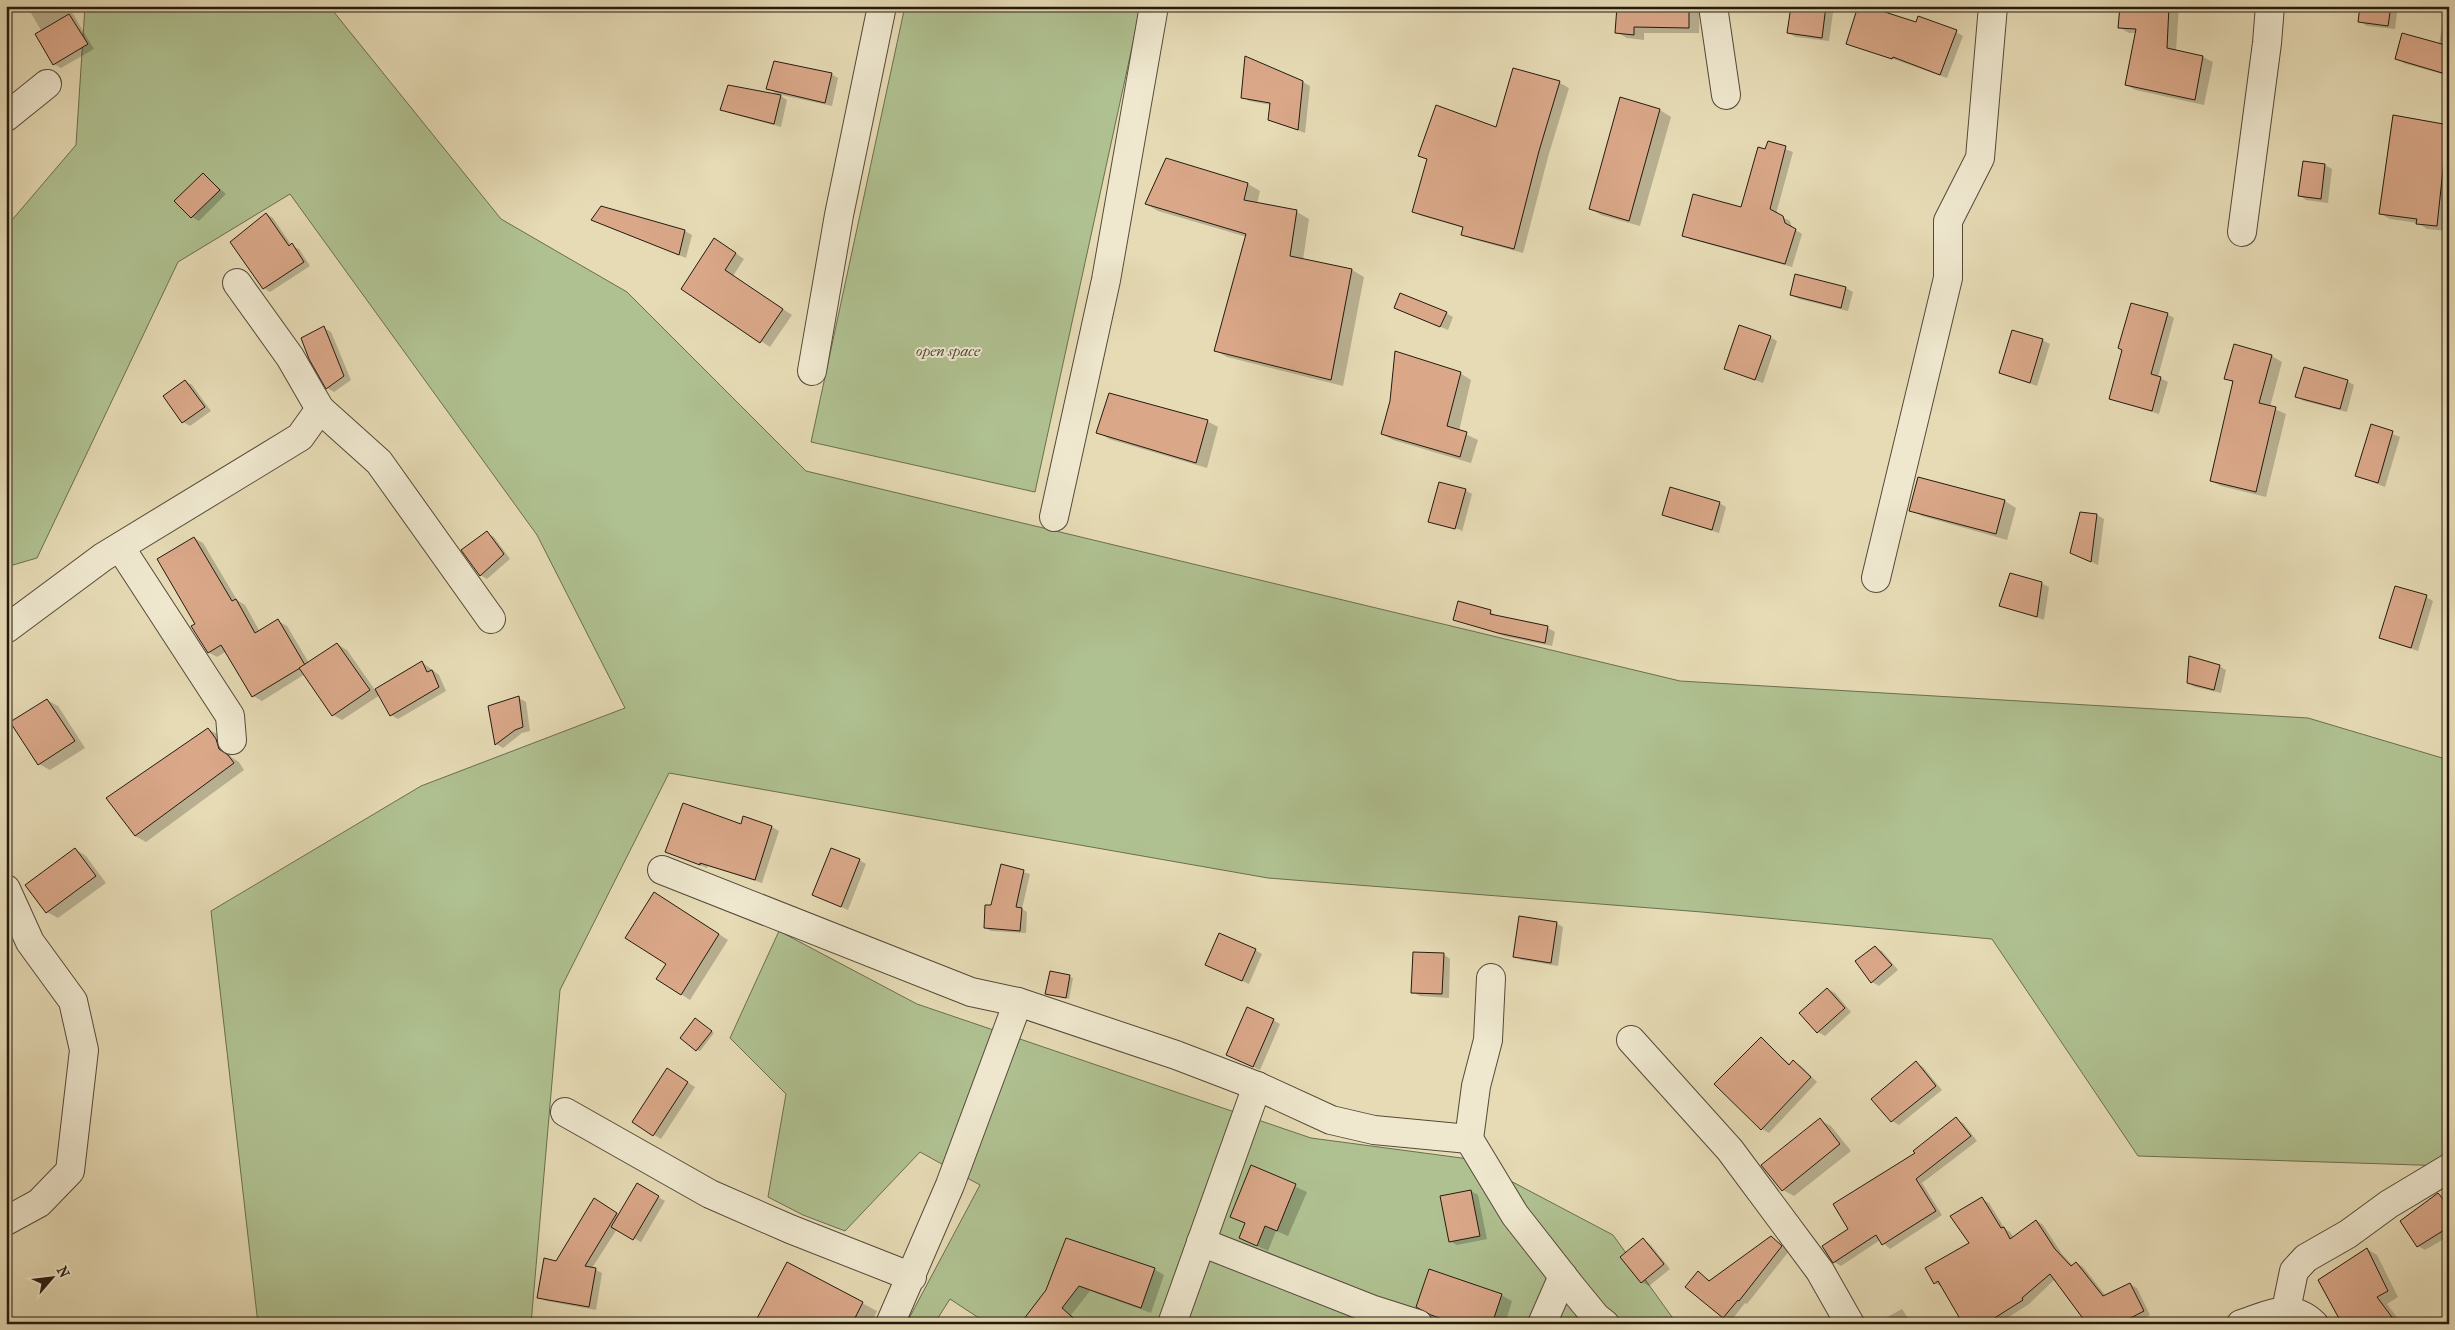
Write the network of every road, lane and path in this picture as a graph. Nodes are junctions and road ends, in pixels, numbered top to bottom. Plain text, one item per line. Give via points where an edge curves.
1 (882, 6) edge
2 (1154, 6) edge
3 (1713, 6) edge
4 (1993, 6) edge
5 (2270, 6) edge
6 (47, 84) dead end
7 (1726, 95) dead end
8 (6, 117) edge
9 (2242, 232) dead end
10 (236, 283) dead end
11 (812, 371) dead end
12 (320, 409) junction
13 (1054, 517) dead end
14 (120, 547) junction
15 (1876, 578) dead end
16 (491, 619) dead end
17 (6, 629) edge
18 (232, 740) dead end
19 (662, 870) dead end
20 (6, 890) edge
21 (1491, 978) dead end
22 (1018, 1002) junction
23 (1631, 1040) dead end
24 (1257, 1086) junction
25 (565, 1112) dead end
26 (1469, 1139) junction
27 (2449, 1168) edge
28 (6, 1221) edge
29 (1201, 1242) junction
30 (1563, 1276) junction
31 (912, 1277) junction
32 (2286, 1310) junction
33 (890, 1324) edge
34 (1172, 1324) edge
35 (1418, 1324) edge
36 (1542, 1324) edge
37 (1604, 1324) edge
38 (1850, 1324) edge
39 (2241, 1324) edge
40 (2314, 1324) edge

1 - 11 street via 839,215
2 - 13 street via 1106,280
3 - 7 street
4 - 15 street via 1980,158 1948,221 1948,278
5 - 9 street
6 - 8 street
10 - 12 street via 290,357
12 - 14 street via 300,437
12 - 16 street via 379,462
14 - 17 street
14 - 18 street via 230,716
19 - 22 street via 972,992
20 - 28 street via 30,942 73,1001 84,1050 70,1171 39,1203
21 - 26 street via 1488,1040 1476,1086
22 - 24 street
22 - 31 street
23 - 38 street via 1730,1150 1820,1271
24 - 26 street via 1331,1120 1374,1130
24 - 29 street
25 - 31 street via 710,1194
26 - 30 street via 1515,1215
27 - 32 street via 2306,1258 2294,1271
29 - 34 street
29 - 35 street via 1371,1309
30 - 36 street
30 - 37 street
31 - 33 street
32 - 39 street
32 - 40 street via 2305,1315

